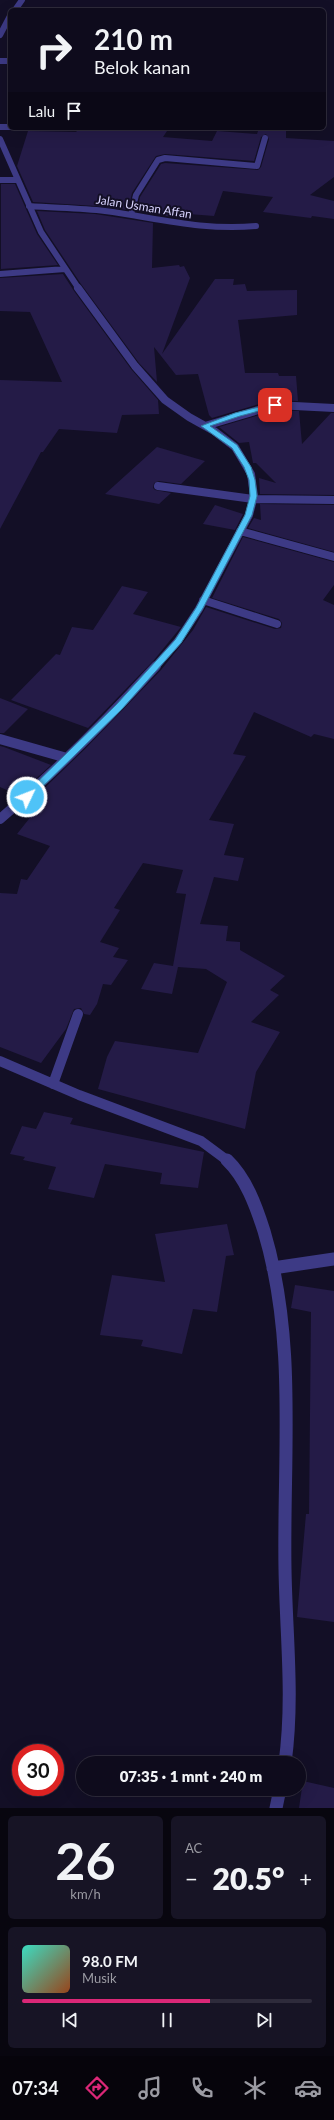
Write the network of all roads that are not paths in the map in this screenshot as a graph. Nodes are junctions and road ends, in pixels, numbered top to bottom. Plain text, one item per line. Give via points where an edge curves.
1 (22, 0) edge
2 (16, 8) edge
3 (2, 26) edge
4 (0, 35) edge
5 (265, 138) dead end
6 (0, 139) edge
7 (0, 180) edge
8 (17, 180) junction
9 (29, 206) junction
10 (131, 216) junction
11 (256, 226) dead end
12 (65, 269) junction
13 (0, 274) edge
14 (334, 408) edge
15 (204, 426) junction
16 (158, 486) dead end
17 (253, 498) junction
18 (334, 500) edge
19 (240, 531) junction
20 (334, 557) edge
21 (203, 600) junction
22 (277, 624) dead end
23 (0, 739) edge
24 (67, 758) junction
25 (0, 819) edge
26 (78, 1014) dead end
27 (0, 1061) edge
28 (53, 1084) junction
29 (334, 1260) edge
30 (274, 1268) junction
31 (286, 1756) edge
32 (279, 1796) edge
33 (276, 1808) edge

1 - 2 street
3 - 4 street
5 - 10 street via 257,166 165,158 158,160 136,195
6 - 8 street
7 - 8 street
8 - 9 street
9 - 10 street, Jalan Usman Affan via 93,210
9 - 12 street via 41,232
10 - 11 street, Jalan Usman Affan via 186,226
12 - 13 street
12 - 15 street via 147,381 175,408
14 - 15 street via 275,405 237,414
15 - 17 street via 229,442 239,453 251,474
16 - 17 street
17 - 18 street
17 - 19 street via 251,510
19 - 20 street
19 - 21 street
21 - 22 street
21 - 24 street via 190,624 164,658
23 - 24 street
24 - 25 street
26 - 28 street
27 - 28 street
28 - 30 street via 201,1141 215,1149 233,1167 249,1193 259,1215
29 - 30 street
30 - 31 street via 282,1320 288,1414 285,1571 290,1715
32 - 33 street

